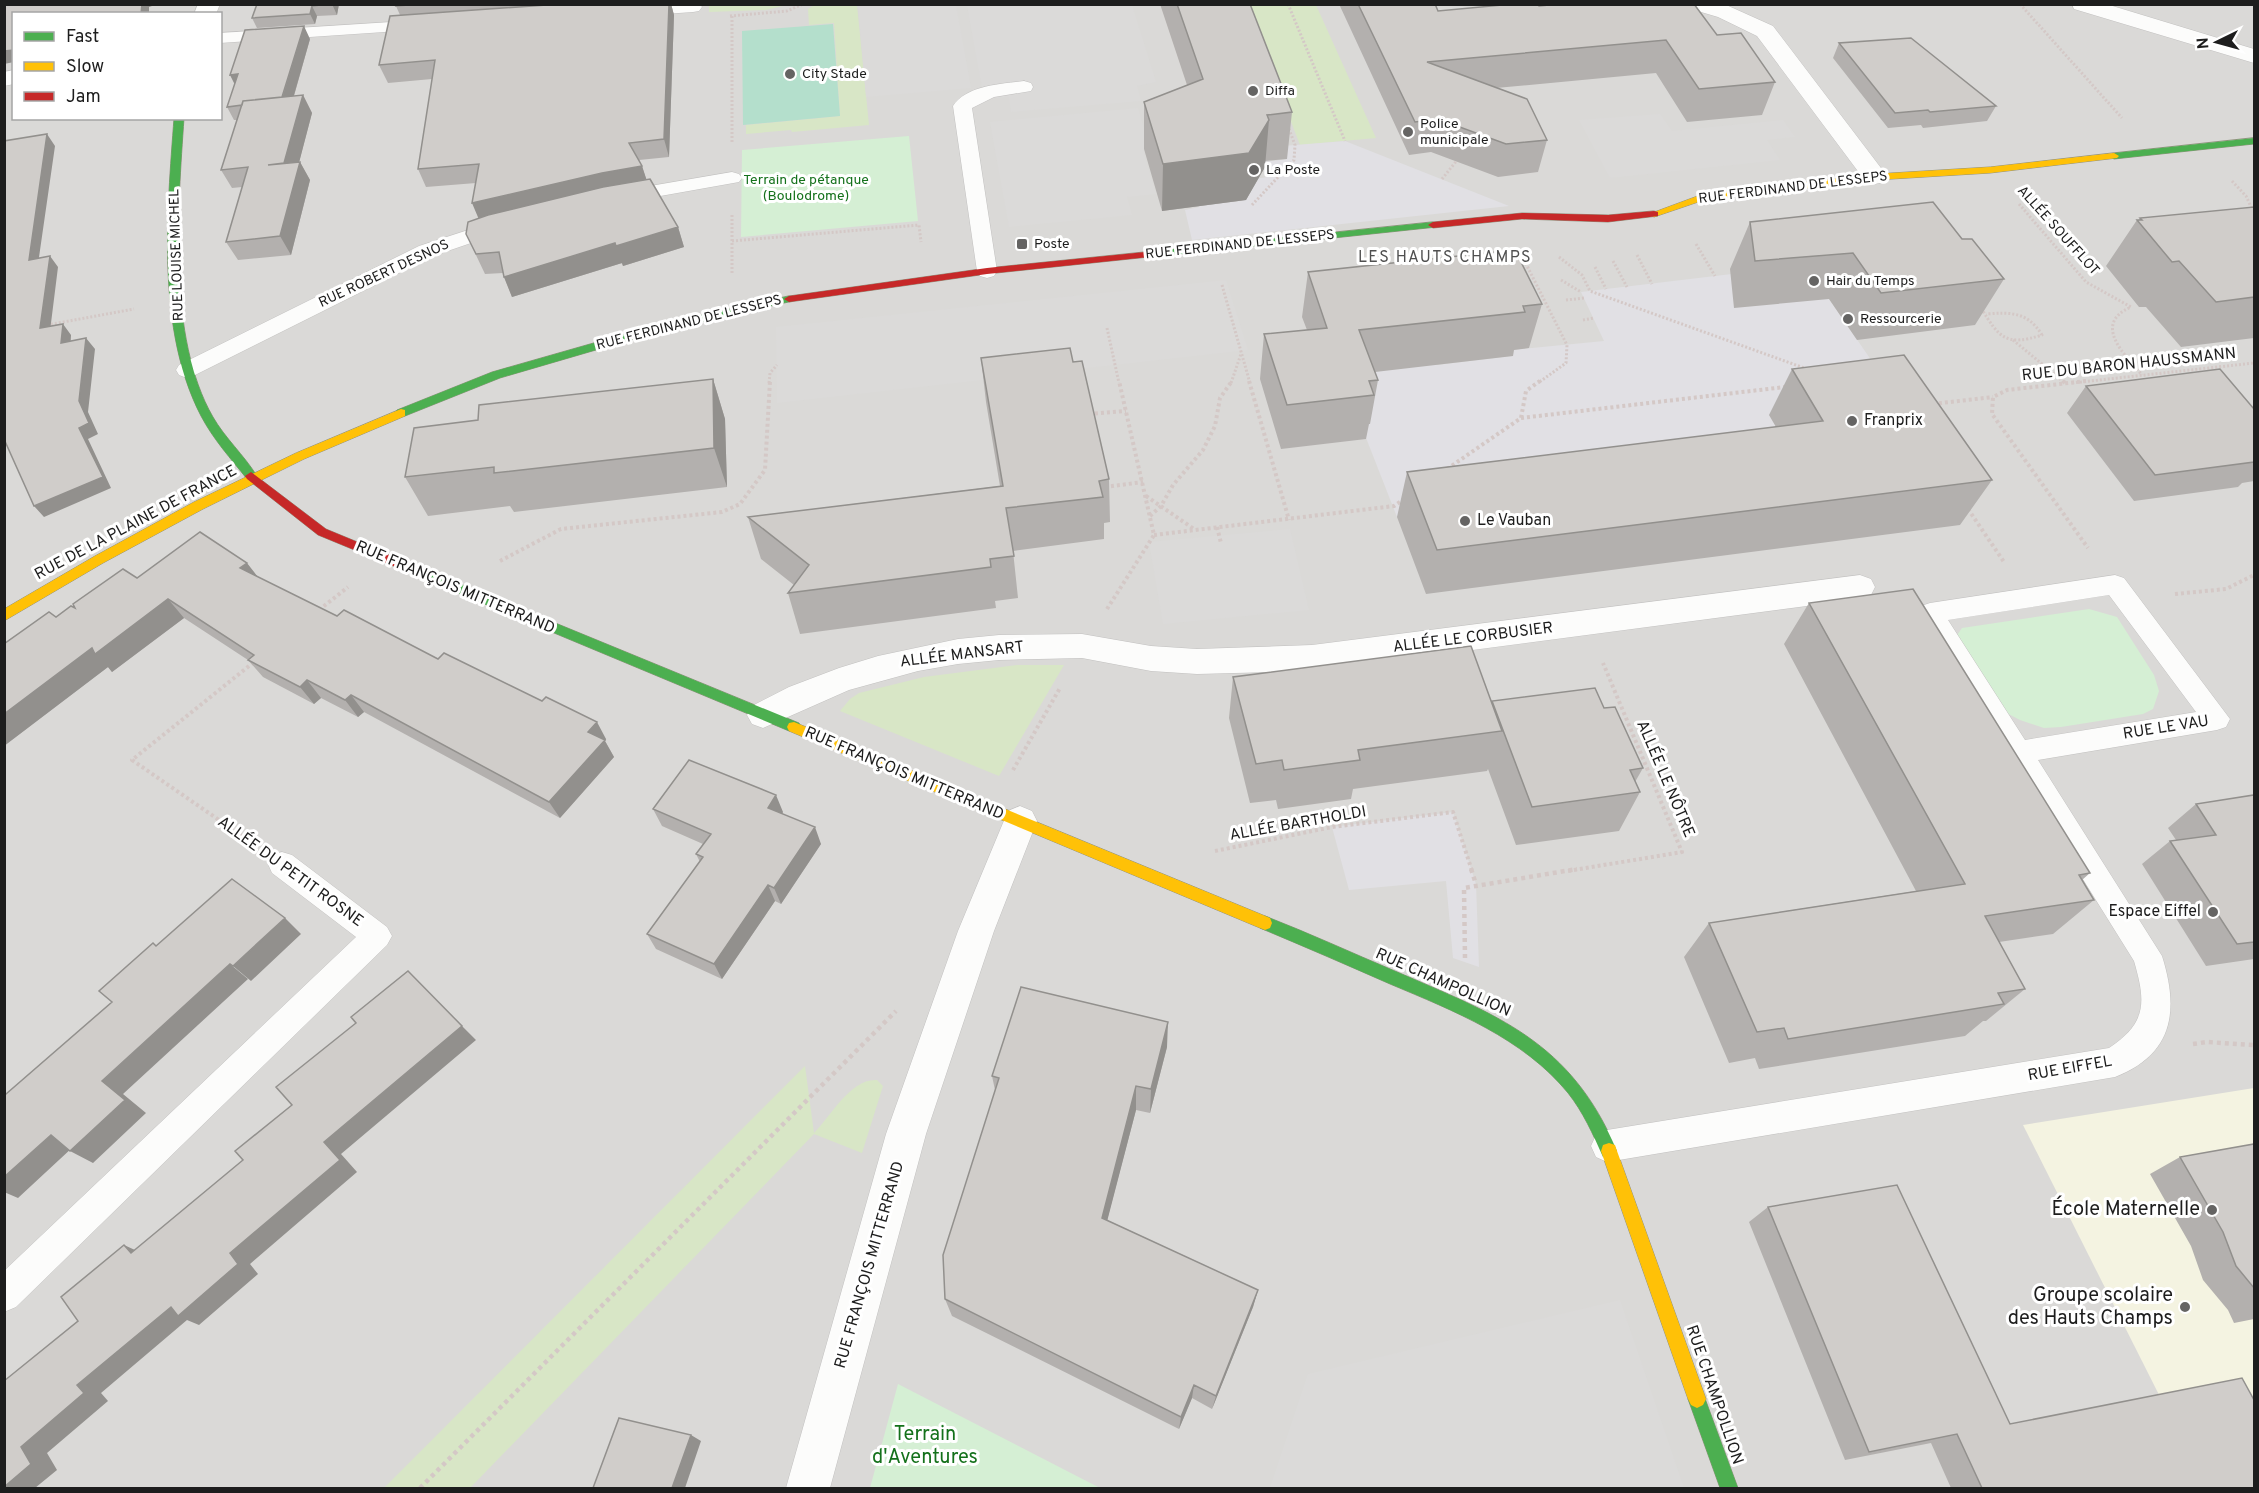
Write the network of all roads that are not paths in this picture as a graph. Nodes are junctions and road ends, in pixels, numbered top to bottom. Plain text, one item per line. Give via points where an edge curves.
1 (1699, 4) edge
2 (2082, 4) edge
3 (693, 7) road end
4 (622, 11) edge
5 (445, 23) edge
6 (222, 38) edge
7 (2254, 57) edge
8 (1024, 87) dead end
9 (179, 120) edge
10 (2254, 141) edge
11 (1875, 177) junction
12 (732, 178) dead end
13 (598, 201) edge
14 (523, 220) edge
15 (987, 271) junction
16 (187, 370) junction
17 (253, 479) junction
18 (1860, 587) dead end
19 (1930, 613) joint
20 (4, 616) edge
21 (1085, 646) joint
22 (763, 715) junction
23 (2019, 752) junction
24 (1005, 815) junction
25 (282, 864) road end
26 (1607, 1146) junction
27 (4, 1295) edge
28 (808, 1488) edge
29 (1729, 1488) edge

1 - 11 street via 1765,31
2 - 7 street
3 - 4 lane
5 - 6 lane
8 - 15 lane via 987,93 962,106
9 - 16 street, RUE LOUISE MICHEL via 174,190 177,301
10 - 11 street, RUE FERDINAND DE LESSEPS via 1990,170
11 - 15 street, RUE FERDINAND DE LESSEPS via 1703,197 1653,214 1623,219 1535,216
12 - 13 lane
14 - 16 lane, RUE ROBERT DESNOS via 426,251
15 - 17 street, RUE FERDINAND DE LESSEPS via 771,302 576,350 442,395
16 - 17 street, RUE LOUISE MICHEL via 206,416
17 - 20 street, RUE DE LA PLAINE DE FRANCE via 74,572
17 - 22 street, RUE FRANÇOIS MITTERRAND via 321,532
18 - 21 street, ALLÉE LE CORBUSIER via 1312,658 1181,661
19 - 23 lane, RUE EIFFEL
19 - 23 lane, RUE LE VAU via 2028,597 2120,591 2217,719
21 - 22 street, ALLÉE MANSART via 1006,646 914,658 857,673
22 - 24 street, RUE FRANÇOIS MITTERRAND
23 - 26 lane, RUE EIFFEL via 2147,956 2156,984 2157,1013 2150,1033 2134,1051 2115,1062
24 - 26 street, RUE CHAMPOLLION via 1465,1008 1513,1033 1545,1058 1583,1101
24 - 28 street, RUE FRANÇOIS MITTERRAND via 976,931 906,1134
25 - 27 lane, ALLÉE DU PETIT ROSNE via 377,936
26 - 29 street, RUE CHAMPOLLION

